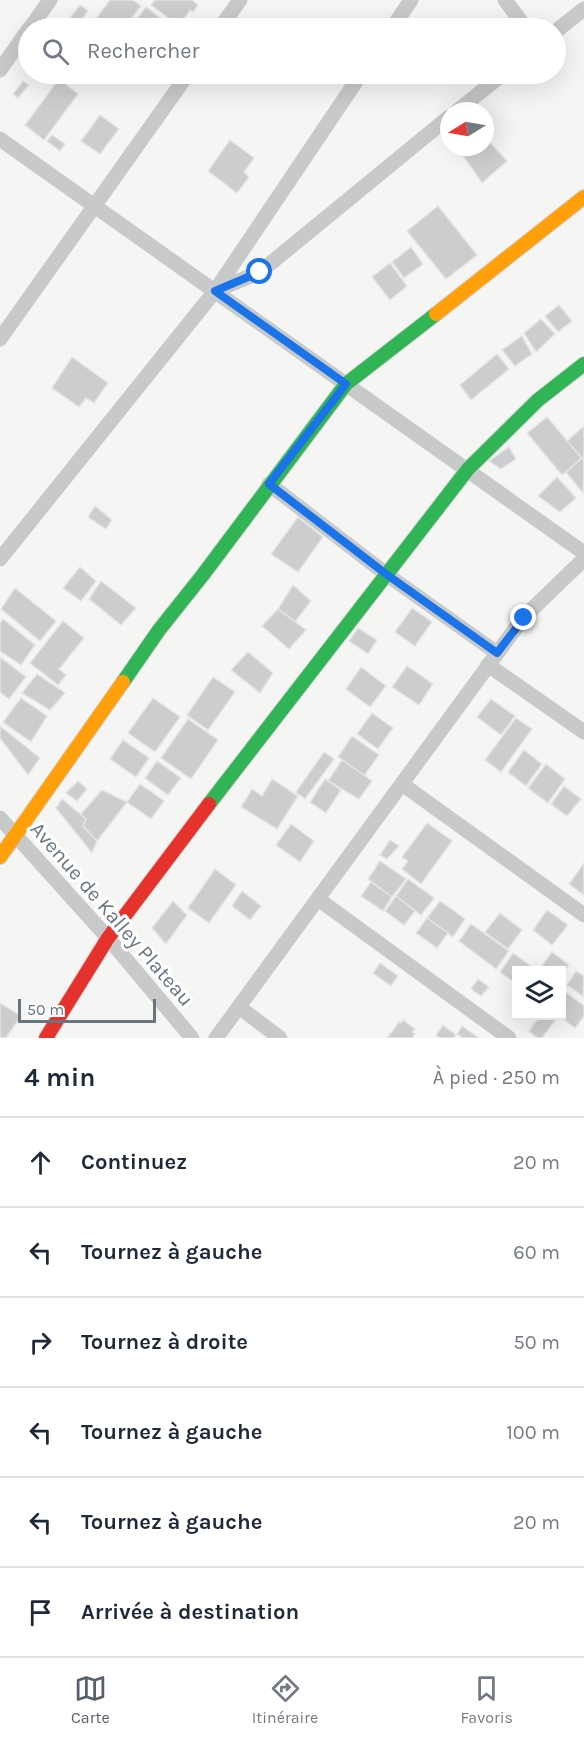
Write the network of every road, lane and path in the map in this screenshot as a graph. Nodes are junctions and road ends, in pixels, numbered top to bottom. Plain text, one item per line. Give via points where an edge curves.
1 (50, 0) edge
2 (240, 0) edge
3 (411, 0) edge
4 (505, 0) edge
5 (584, 9) edge
6 (37, 18) edge
7 (227, 18) edge
8 (399, 18) edge
9 (518, 18) edge
10 (566, 23) edge
11 (18, 45) edge
12 (0, 70) edge
13 (181, 84) edge
14 (354, 84) edge
15 (491, 84) edge
16 (468, 102) edge
17 (440, 124) edge
18 (0, 139) edge
19 (584, 197) edge
20 (94, 206) junction
21 (215, 291) junction
22 (0, 339) edge
23 (584, 364) edge
24 (346, 384) junction
25 (468, 469) junction
26 (269, 484) junction
27 (584, 553) edge
28 (0, 559) edge
29 (584, 559) edge
30 (386, 574) junction
31 (492, 659) junction
32 (584, 732) edge
33 (402, 784) junction
34 (0, 818) edge
35 (0, 827) edge
36 (14, 836) junction
37 (0, 858) edge
38 (318, 899) junction
39 (584, 915) edge
40 (108, 938) junction
41 (239, 1007) junction
42 (46, 1038) edge
43 (192, 1038) edge
44 (216, 1038) edge
45 (280, 1038) edge
46 (509, 1038) edge

1 - 6 street
2 - 7 street
3 - 8 street
4 - 9 street
5 - 10 street
11 - 12 street
13 - 20 street
14 - 21 street
15 - 16 street
17 - 21 street via 260,272
18 - 20 street
19 - 24 street
20 - 21 street
20 - 22 street
21 - 24 street
21 - 28 street
23 - 25 street via 538,400
24 - 25 street
24 - 26 street
25 - 27 street
25 - 30 street
26 - 30 street
26 - 36 street via 159,630
29 - 31 street via 524,618
30 - 31 street
30 - 40 street
31 - 32 street
31 - 33 street
33 - 38 street
33 - 39 street
34 - 36 street, Avenue de Kalley Plateau
35 - 36 street
36 - 37 street
36 - 40 street, Avenue de Kalley Plateau
38 - 41 street
38 - 46 street
40 - 42 street
40 - 43 street, Avenue de Kalley Plateau
41 - 44 street
41 - 45 street

